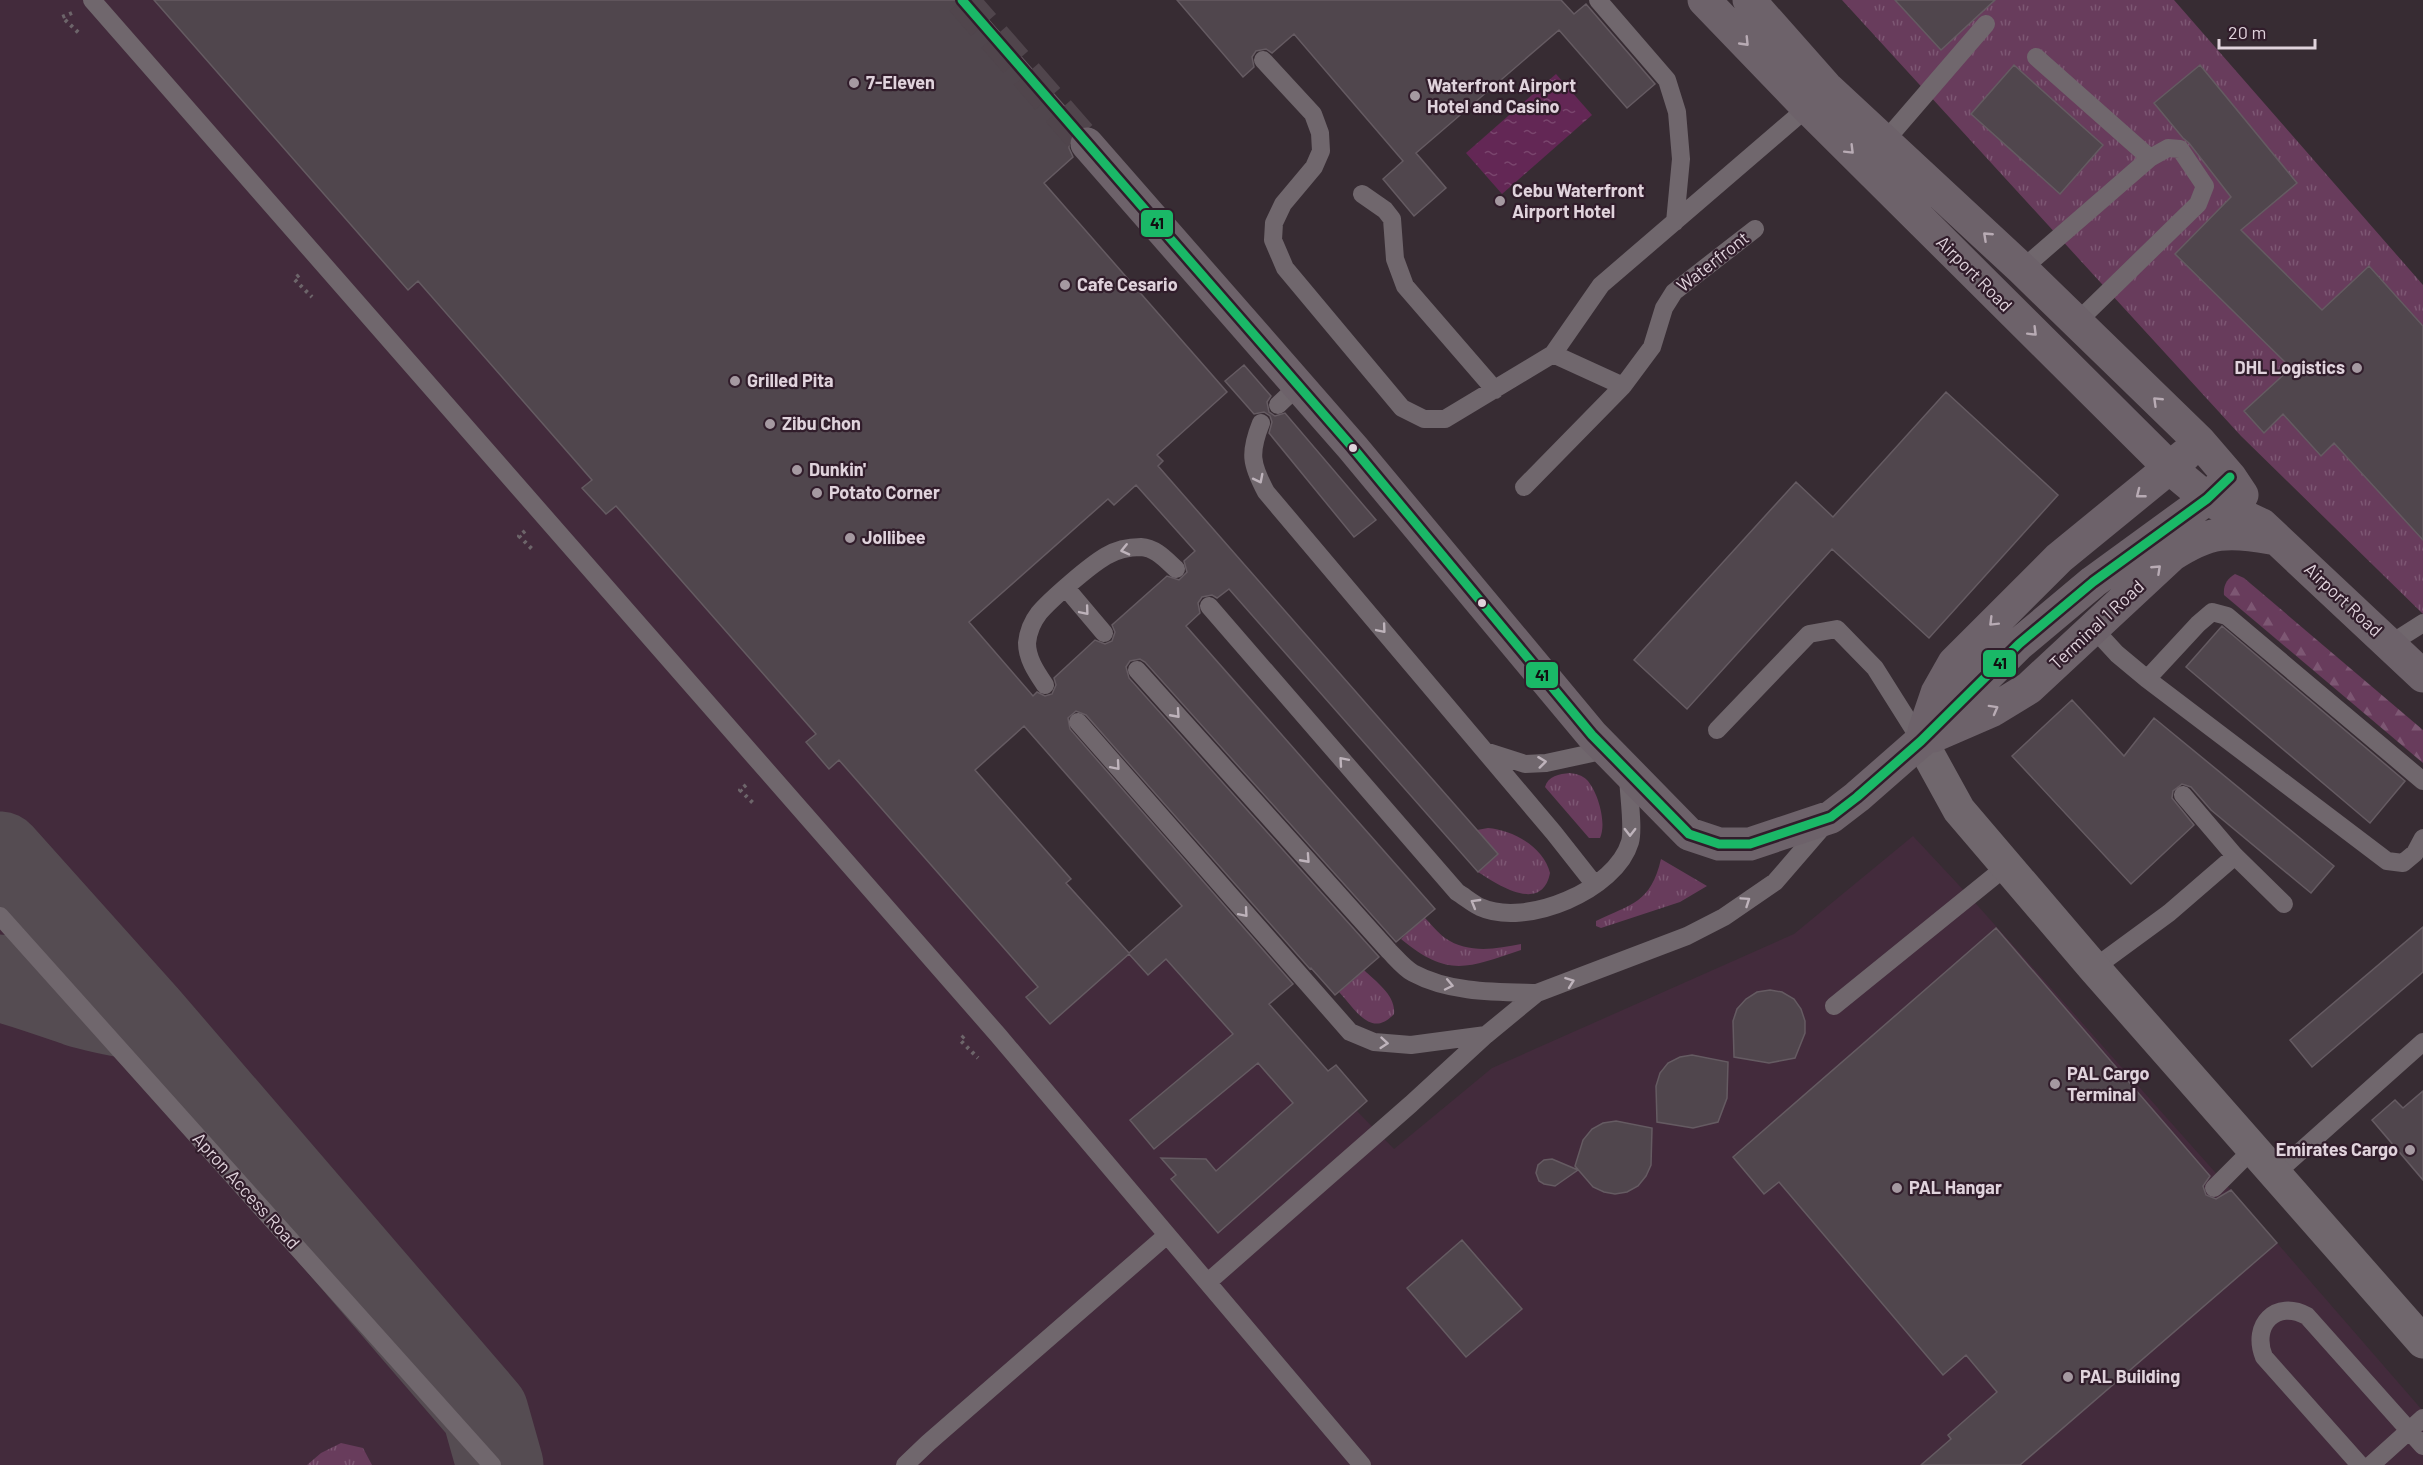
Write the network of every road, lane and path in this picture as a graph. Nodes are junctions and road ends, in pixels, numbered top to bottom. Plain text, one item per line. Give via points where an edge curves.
1 (92, 0) edge
2 (1598, 0) edge
3 (1704, 0) edge
4 (1758, 3) edge
5 (76, 18) dead end
6 (1986, 24) dead end
7 (81, 35) dead end
8 (2036, 57) dead end
9 (1263, 60) dead end
10 (1817, 98) junction
11 (1884, 141) junction
12 (1087, 144) tunnel mouth
13 (2150, 158) junction
14 (1362, 194) dead end
15 (1675, 222) junction
16 (1755, 229) dead end
17 (2022, 269) junction
18 (2077, 322) junction
19 (1553, 354) junction
20 (1623, 386) junction
21 (1495, 390) junction
22 (1261, 423) dead end
23 (2199, 441) junction
24 (2171, 469) junction
25 (2230, 477) junction
26 (1524, 487) dead end
27 (2206, 499) junction
28 (2270, 532) junction
29 (1176, 568) dead end
30 (1066, 588) junction
31 (1209, 606) dead end
32 (2423, 622) edge
33 (2093, 628) junction
34 (1104, 633) dead end
35 (2390, 644) junction
36 (1137, 670) dead end
37 (2423, 676) edge
38 (2147, 679) junction
39 (1045, 685) dead end
40 (1078, 722) dead end
41 (1717, 729) dead end
42 (1921, 741) junction
43 (1485, 751) junction
44 (1617, 762) junction
45 (2423, 781) edge
46 (752, 791) dead end
47 (2183, 795) dead end
48 (755, 805) dead end
49 (1831, 817) junction
50 (2423, 838) edge
51 (2235, 856) junction
52 (2008, 865) junction
53 (1595, 885) junction
54 (2284, 904) dead end
55 (0, 916) edge
56 (2094, 968) junction
57 (1537, 993) junction
58 (1834, 1006) dead end
59 (1486, 1035) junction
60 (2423, 1042) edge
61 (2253, 1149) junction
62 (2275, 1174) junction
63 (2214, 1188) dead end
64 (1167, 1235) junction
65 (1208, 1282) junction
66 (2423, 1342) edge
67 (2416, 1424) edge
68 (2423, 1446) edge
69 (492, 1465) edge
70 (905, 1465) edge
71 (1362, 1465) edge
72 (2360, 1465) edge
73 (2371, 1465) edge

1 - 64 lane via 998,1035
2 - 15 lane via 1667,80 1677,112 1682,159
3 -> 10 street, Airport Road
4 - 10 street, Airport Road
5 - 7 path via 71,12 62,17
6 - 11 lane
8 - 13 lane
9 - 21 lane via 1313,114 1320,133 1321,151 1314,167 1283,204 1274,223 1273,240 1285,268 1402,408 1424,419 1445,419
10 - 11 street, Airport Road
10 - 15 lane
10 -> 24 street, Airport Road
17 -> 11 street, Airport Road
12 - 44 street, Terminal 1 Road via 1288,395
13 - 17 lane
13 - 18 lane via 2168,148 2180,149 2205,186 2198,204
14 - 21 lane via 1392,219 1395,259 1405,286
15 - 19 lane via 1601,285
16 - 20 lane, Waterfront via 1674,292 1664,308 1652,347
17 - 18 street, Airport Road
23 -> 18 street, Airport Road
19 - 20 lane
19 - 21 lane
20 - 26 lane, Waterfront
22 -> 43 lane via 1254,440 1253,468 1266,492
23 - 24 street
23 - 25 street, Airport Road
24 - 27 street, Airport Road
24 -> 42 street via 2059,558 1954,663 1937,693
25 - 27 street, Terminal 1 Road
25 - 28 street, Airport Road
27 - 28 street, Airport Road
27 - 42 street, Terminal 1 Road via 2093,582 2027,638
33 -> 28 street, Terminal 1 Road via 2172,555 2194,541 2240,532
28 - 35 street, Airport Road
29 -> 30 lane via 1144,547 1127,548 1106,555
30 -> 34 lane
30 - 39 lane via 1038,614 1029,630 1027,646 1033,667
53 -> 31 lane via 1556,907 1514,913 1481,908 1457,892
32 - 35 lane
33 - 38 lane
42 -> 33 street, Terminal 1 Road via 1964,725 2029,688
35 - 37 street, Airport Road
36 -> 57 lane via 1412,973 1476,991
38 - 45 lane via 2212,612 2227,616
38 - 50 lane via 2387,861 2403,863 2415,853
40 -> 59 lane via 1350,1032 1374,1042 1411,1046
41 - 42 lane via 1809,634 1836,629 1875,668
42 - 49 street, Terminal 1 Road
42 - 52 street via 1959,810
43 -> 44 lane via 1525,764
43 - 53 lane
44 - 49 street, Terminal 1 Road via 1689,834 1719,844 1750,844
44 -> 53 lane via 1631,840 1622,862
46 - 48 path via 746,784 740,790
47 - 51 lane
57 -> 49 lane via 1687,936 1724,917 1775,882
51 - 54 lane
51 - 56 lane via 2169,913
52 - 56 street
52 - 58 lane
55 - 69 lane, Apron Access Road
56 - 61 street
57 - 59 lane
59 - 65 lane
60 - 62 lane
61 - 62 street
61 - 63 lane
62 - 66 street
64 - 65 lane
64 - 70 lane
65 - 71 lane
67 - 68 lane
67 - 72 lane via 2307,1316 2291,1310 2267,1320 2259,1338 2264,1357
67 - 73 lane

